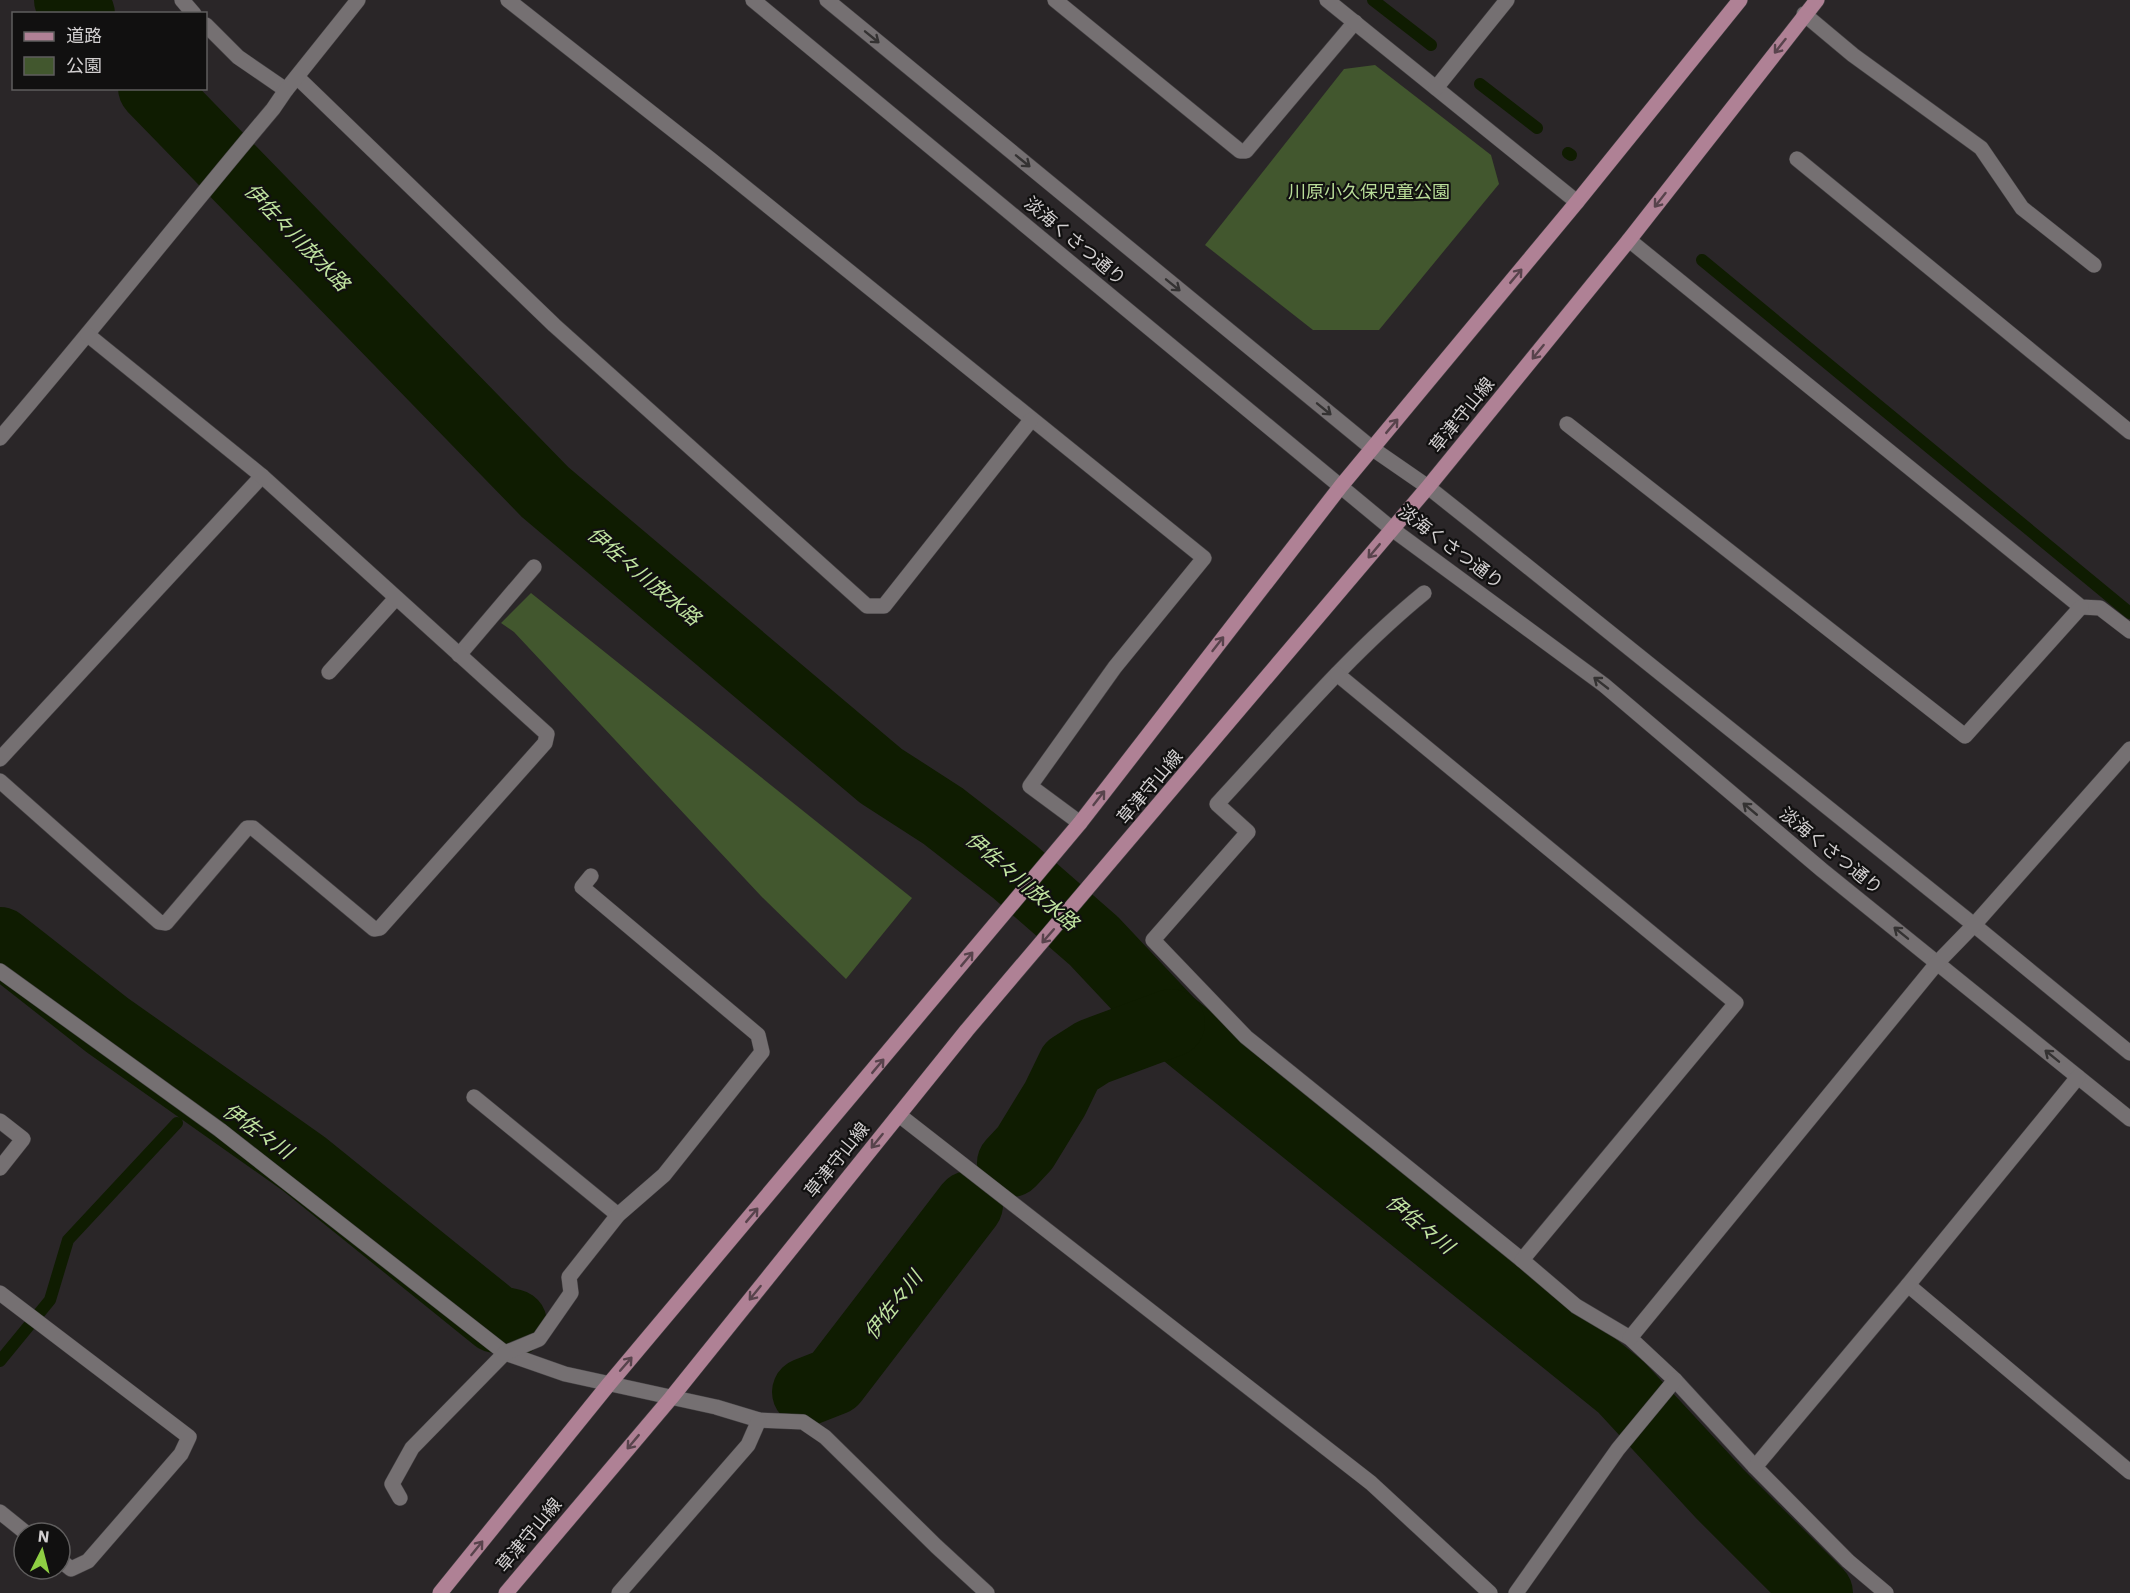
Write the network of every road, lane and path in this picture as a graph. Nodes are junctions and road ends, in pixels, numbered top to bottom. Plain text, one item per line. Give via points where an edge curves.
1 (182, 0) edge
2 (358, 0) edge
3 (508, 0) edge
4 (753, 0) edge
5 (827, 0) edge
6 (1055, 0) edge
7 (1327, 0) edge
8 (1507, 0) edge
9 (1740, 0) edge
10 (1817, 0) edge
11 (192, 12) edge
12 (1804, 14) junction
13 (1355, 22) junction
14 (207, 26) edge
15 (297, 77) junction
16 (1436, 88) junction
17 (286, 90) junction
18 (1797, 159) dead end
19 (1577, 202) junction
20 (1629, 240) junction
21 (2094, 265) dead end
22 (88, 335) junction
23 (1031, 420) junction
24 (1568, 424) dead end
25 (2130, 432) edge
26 (0, 438) edge
27 (1373, 449) junction
28 (262, 476) junction
29 (1341, 486) junction
30 (1428, 488) junction
31 (1392, 529) junction
32 (534, 567) dead end
33 (1424, 593) dead end
34 (396, 598) junction
35 (2081, 607) junction
36 (2130, 631) edge
37 (459, 655) junction
38 (329, 672) dead end
39 (1337, 674) junction
40 (0, 759) edge
41 (2126, 760) edge
42 (0, 781) edge
43 (1080, 823) junction
44 (591, 876) dead end
45 (1974, 925) junction
46 (1938, 962) junction
47 (0, 971) edge
48 (2130, 1053) edge
49 (2078, 1077) junction
50 (474, 1097) dead end
51 (899, 1115) junction
52 (2130, 1119) edge
53 (0, 1121) edge
54 (0, 1167) edge
55 (618, 1215) junction
56 (1522, 1260) junction
57 (1908, 1285) junction
58 (0, 1293) edge
59 (1630, 1338) junction
60 (505, 1353) junction
61 (1676, 1380) junction
62 (609, 1384) junction
63 (671, 1398) junction
64 (759, 1420) junction
65 (1755, 1467) junction
66 (2130, 1473) edge
67 (400, 1498) dead end
68 (0, 1512) edge
69 (12, 1522) edge
70 (72, 1569) edge
71 (440, 1593) edge
72 (506, 1593) edge
73 (619, 1593) edge
74 (987, 1593) edge
75 (1490, 1593) edge
76 (1516, 1593) edge
77 (1886, 1593) edge

1 - 11 street
2 - 15 street
3 - 23 street
4 - 29 street, 淡海くさつ通り
5 -> 27 street, 淡海くさつ通り
6 - 13 street via 1240,152 1246,151
7 - 13 street
8 - 16 street
9 - 19 main road, 草津守山線
10 - 12 main road, 草津守山線
12 -> 20 main road, 草津守山線
12 - 21 street via 1853,55 1981,148 2022,208
13 - 16 street
14 - 17 street via 238,57
15 - 17 street
15 - 23 street via 554,325 867,606 884,606
16 - 19 street
17 - 22 street
18 - 25 street
27 -> 19 main road, 草津守山線
20 -> 30 main road, 草津守山線
20 - 35 street
22 - 26 street
22 - 28 street
23 - 43 street via 1204,558 1115,668 1030,786
24 - 35 street via 1965,736
27 - 29 main road, 草津守山線
27 - 30 street, 淡海くさつ通り
28 - 34 street
28 - 40 street
29 - 31 street, 淡海くさつ通り
43 -> 29 main road, 草津守山線
30 - 31 main road, 草津守山線
30 - 45 street, 淡海くさつ通り
46 -> 31 street, 淡海くさつ通り via 1822,870 1604,685
31 -> 51 main road, 草津守山線
32 - 37 street
33 - 39 street via 1389,621
34 - 37 street
34 - 38 street
35 - 36 street via 2100,608
37 - 42 street via 547,735 545,743 380,928 374,929 253,828 247,828 166,922 159,922
39 - 56 street via 1736,1003
39 - 56 street via 1217,804 1248,832 1153,940 1246,1037
41 - 45 street
62 -> 43 main road, 草津守山線
44 - 55 street via 582,887 758,1035 762,1052 663,1175
45 - 46 street
45 - 48 street, 淡海くさつ通り
49 -> 46 street, 淡海くさつ通り
46 - 59 street
47 - 60 street via 220,1130
49 - 52 street, 淡海くさつ通り
49 - 57 street
50 - 55 street
51 -> 63 main road, 草津守山線
51 - 75 street via 1371,1483
53 - 54 street via 23,1139
55 - 60 street via 569,1277 571,1293 539,1339
56 - 59 street via 1576,1306
57 - 65 street
57 - 66 street
58 - 70 street via 189,1437 181,1454 88,1561
59 - 61 street
60 - 62 street
60 - 67 street via 412,1448 392,1484
61 - 65 street
61 - 76 street via 1618,1449
62 - 63 street
71 -> 62 main road, 草津守山線
63 - 64 street
63 -> 72 main road, 草津守山線
64 - 73 street via 748,1445
64 - 74 street via 803,1422 825,1437
65 - 77 street via 1848,1561
68 - 69 street

